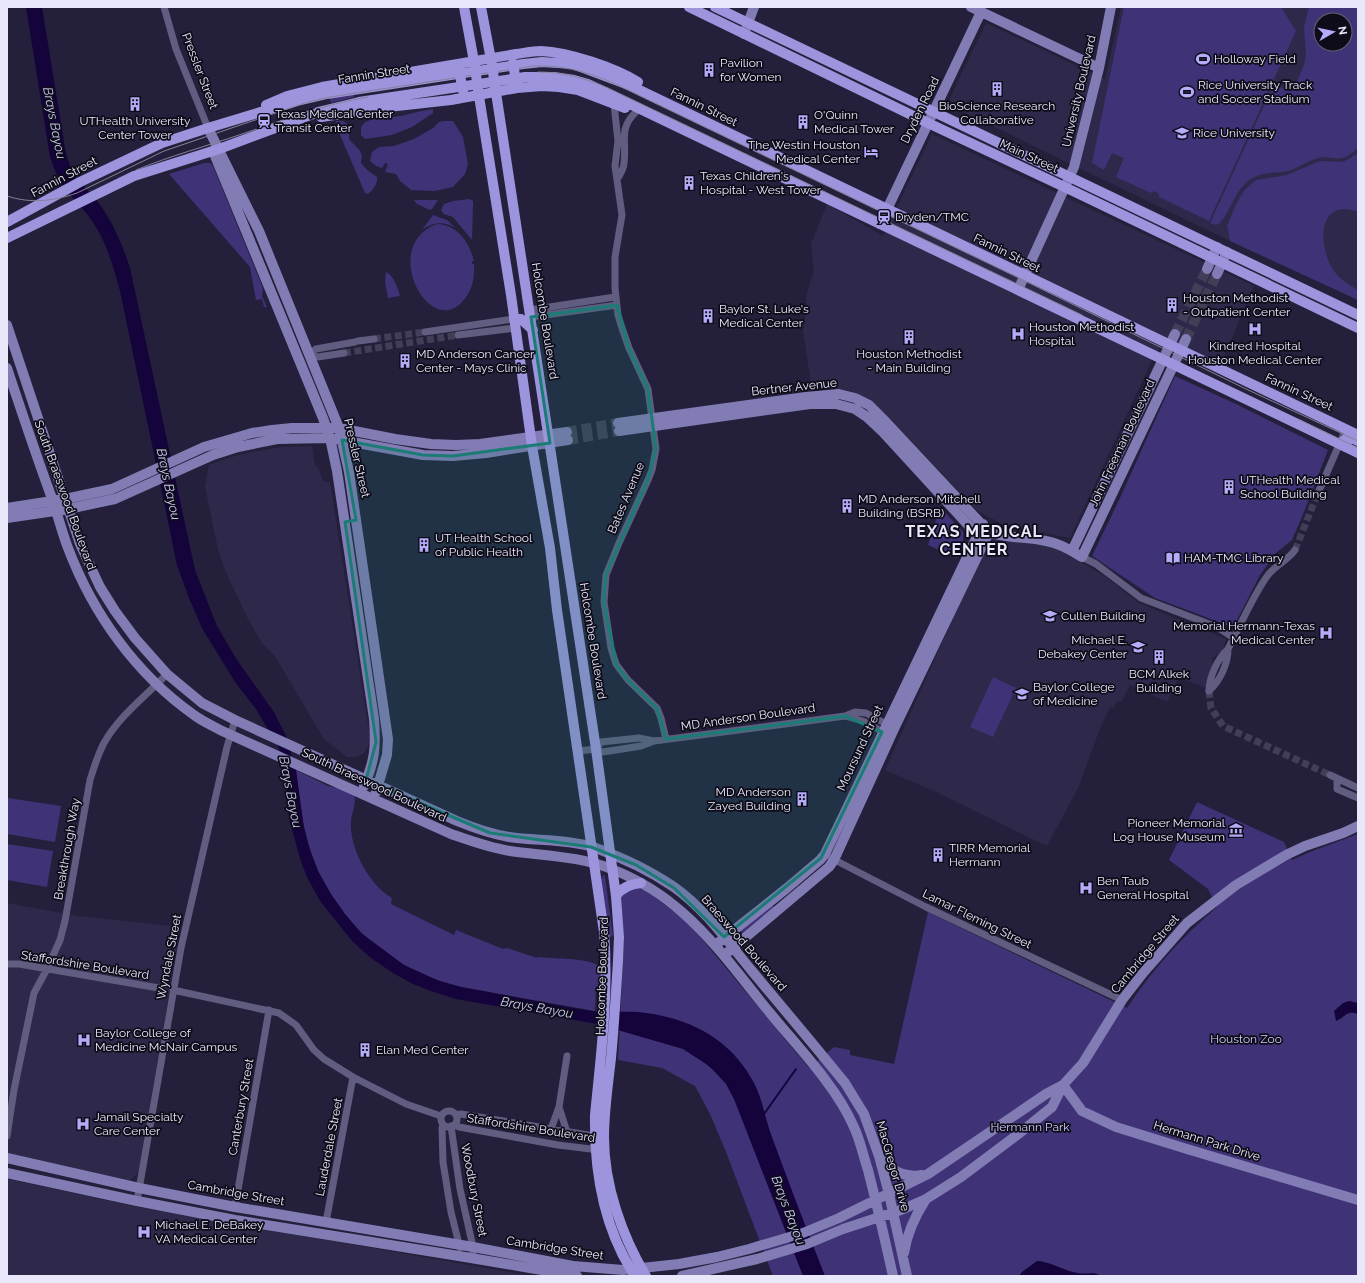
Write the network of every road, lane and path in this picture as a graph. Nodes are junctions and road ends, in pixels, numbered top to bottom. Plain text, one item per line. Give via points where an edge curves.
1 (164, 7) edge
2 (464, 7) edge
3 (481, 7) edge
4 (689, 7) edge
5 (715, 7) edge
6 (754, 7) edge
7 (971, 7) edge
8 (1112, 7) edge
9 (982, 9) edge
10 (748, 23) junction
11 (744, 34) junction
12 (514, 58) junction
13 (491, 62) junction
14 (474, 64) junction
15 (446, 67) junction
16 (1099, 68) junction
17 (518, 85) junction
18 (496, 90) junction
19 (479, 92) junction
20 (451, 100) junction
21 (614, 104) junction
22 (636, 112) junction
23 (684, 112) junction
24 (933, 112) junction
25 (316, 116) junction
26 (226, 123) junction
27 (928, 123) junction
28 (678, 126) junction
29 (208, 128) junction
30 (716, 145) junction
31 (216, 148) junction
32 (769, 152) junction
33 (769, 170) junction
34 (810, 172) junction
35 (1070, 177) junction
36 (618, 179) junction
37 (1065, 187) junction
38 (826, 198) junction
39 (887, 210) junction
40 (251, 214) junction
41 (241, 218) junction
42 (7, 222) edge
43 (880, 224) junction
44 (7, 238) edge
45 (1217, 247) junction
46 (1227, 252) junction
47 (1212, 258) junction
48 (1222, 263) junction
49 (1207, 269) tunnel mouth
50 (1217, 274) tunnel mouth
51 (1024, 276) junction
52 (281, 282) junction
53 (270, 287) junction
54 (1018, 290) junction
55 (511, 295) junction
56 (615, 297) junction
57 (617, 305) junction
58 (530, 313) junction
59 (1358, 315) edge
60 (515, 323) junction
61 (484, 324) junction
62 (7, 325) edge
63 (1358, 328) edge
64 (533, 330) junction
65 (424, 332) tunnel mouth
66 (485, 332) junction
67 (1175, 334) tunnel mouth
68 (458, 335) tunnel mouth
69 (374, 339) tunnel mouth
70 (1186, 339) tunnel mouth
71 (10, 346) edge
72 (1170, 346) junction
73 (1180, 350) junction
74 (344, 353) tunnel mouth
75 (309, 354) junction
76 (298, 358) junction
77 (1163, 359) junction
78 (1174, 364) junction
79 (7, 368) edge
80 (1141, 405) junction
81 (1152, 410) junction
82 (1292, 421) junction
83 (652, 422) junction
84 (618, 427) tunnel mouth
85 (327, 428) junction
86 (339, 428) junction
87 (1346, 429) junction
88 (1358, 435) edge
89 (568, 436) tunnel mouth
90 (253, 438) junction
91 (330, 438) junction
92 (550, 438) junction
93 (342, 440) junction
94 (411, 441) junction
95 (532, 441) junction
96 (1358, 441) edge
97 (238, 442) junction
98 (1339, 444) junction
99 (409, 452) junction
100 (1358, 453) edge
101 (1103, 485) junction
102 (1114, 491) junction
103 (1318, 493) tunnel mouth
104 (65, 499) junction
105 (52, 501) junction
106 (7, 508) edge
107 (68, 509) junction
108 (55, 511) junction
109 (7, 518) edge
110 (356, 520) junction
111 (345, 522) junction
112 (983, 529) junction
113 (565, 546) junction
114 (550, 548) junction
115 (1295, 550) tunnel mouth
116 (1072, 551) junction
117 (1082, 557) junction
118 (94, 575) junction
119 (82, 581) junction
120 (370, 612) junction
121 (358, 614) junction
122 (101, 616) junction
123 (372, 628) junction
124 (360, 630) junction
125 (135, 638) junction
126 (1234, 638) junction
127 (1228, 650) junction
128 (167, 674) junction
129 (157, 684) junction
130 (386, 717) junction
131 (374, 719) junction
132 (238, 722) junction
133 (888, 730) junction
134 (230, 735) junction
135 (666, 739) junction
136 (596, 749) junction
137 (578, 751) junction
138 (1330, 775) tunnel mouth
139 (1337, 779) junction
140 (366, 780) junction
141 (379, 786) junction
142 (1358, 788) edge
143 (361, 794) junction
144 (1358, 798) edge
145 (373, 799) junction
146 (1358, 826) edge
147 (591, 847) junction
148 (610, 854) junction
149 (825, 854) junction
150 (834, 860) junction
151 (593, 863) junction
152 (612, 869) junction
153 (641, 883) junction
154 (616, 896) junction
155 (724, 937) junction
156 (715, 946) junction
157 (733, 948) junction
158 (723, 956) junction
159 (7, 964) edge
160 (48, 970) junction
161 (159, 988) dead end
162 (173, 990) junction
163 (1122, 1000) junction
164 (268, 1010) junction
165 (820, 1053) joint
166 (567, 1056) dead end
167 (810, 1060) joint
168 (353, 1077) junction
169 (1063, 1085) junction
170 (558, 1107) junction
171 (456, 1115) junction
172 (441, 1116) junction
173 (443, 1125) junction
174 (453, 1126) junction
175 (552, 1129) junction
176 (567, 1132) junction
177 (7, 1136) edge
178 (599, 1137) junction
179 (600, 1150) junction
180 (878, 1156) junction
181 (7, 1158) edge
182 (7, 1173) edge
183 (928, 1174) junction
184 (139, 1188) junction
185 (889, 1194) junction
186 (926, 1199) junction
187 (876, 1200) junction
188 (1358, 1200) edge
189 (137, 1201) junction
190 (235, 1207) junction
191 (893, 1213) junction
192 (880, 1217) junction
193 (326, 1222) junction
194 (458, 1244) junction
195 (473, 1247) junction
196 (738, 1252) junction
197 (469, 1258) junction
198 (903, 1260) junction
199 (719, 1268) junction
200 (638, 1272) edge
201 (549, 1274) edge
202 (577, 1276) edge
203 (682, 1276) edge
204 (893, 1276) edge
205 (907, 1276) edge

1 - 29 street, Pressler Street via 176,49
2 - 14 main road, Holcombe Boulevard
3 - 13 main road, Holcombe Boulevard
4 - 11 main road, Main Street
5 - 10 main road, Main Street
6 - 10 street
7 - 9 street
8 - 16 street, University Boulevard
9 - 16 street
9 - 24 street, Dryden Road
10 - 11 street
10 - 24 main road, Main Street
11 - 27 main road, Main Street
12 - 13 main road
12 - 17 main road, bridge
12 - 23 main road via 540,51 574,56 635,80
13 - 14 main road
13 - 18 main road, Holcombe Boulevard, bridge
14 - 15 main road
14 - 19 main road, Holcombe Boulevard, bridge
15 - 20 main road, bridge via 459,70 462,91
15 - 26 main road via 322,87 287,96
16 - 35 street, University Boulevard
17 - 18 main road
17 - 21 main road via 578,90
18 - 19 main road
18 - 58 main road, Holcombe Boulevard
19 - 20 main road
19 - 55 main road, Holcombe Boulevard
20 - 25 main road
21 - 22 main road
21 - 36 street, Bates Avenue via 618,141 615,166
22 - 28 main road
22 - 36 street, Bates Avenue via 625,127 624,165
23 - 26 main road, Fannin Street via 629,85 586,68 573,64 542,62 327,94
23 - 32 main road, Fannin Street
24 - 27 street, Dryden Road
24 - 35 main road, Main Street
25 - 28 main road via 359,102 538,76 588,84
25 - 31 main road
26 - 29 main road, Fannin Street
27 - 37 main road, Main Street
27 - 39 street, Dryden Road
28 - 30 main road
29 - 31 street, Pressler Street
29 - 42 main road, Fannin Street via 162,143 80,182
30 - 32 main road via 725,145 758,160 766,158
30 - 33 main road
31 - 40 street, Pressler Street
31 - 41 street, Pressler Street
31 - 44 main road via 134,176
32 - 34 main road, Fannin Street
33 - 34 main road via 778,163 803,173
33 - 38 main road
34 - 39 main road, Fannin Street
35 - 37 street, University Boulevard
35 - 45 main road, Main Street
36 - 56 street, Bates Avenue via 622,215 615,256
37 - 47 main road, Main Street
37 - 51 street, University Boulevard
38 - 39 main road via 833,197 870,214 879,214
38 - 43 main road
39 - 43 street, Dryden Road
39 - 51 main road, Fannin Street
40 - 41 street
40 - 52 street, Pressler Street
41 - 53 street, Pressler Street
43 - 54 main road
45 - 46 main road, Main Street
45 - 47 street
46 - 48 street
46 - 59 main road, Main Street
47 - 48 main road, Main Street
47 - 49 street
48 - 50 street
48 - 63 main road, Main Street
51 - 54 street, University Boulevard
51 - 72 main road, Fannin Street
52 - 53 street
52 - 75 street, Pressler Street
53 - 76 street, Pressler Street
54 - 77 main road
55 - 58 main road via 518,308
55 - 60 main road, Holcombe Boulevard
56 - 57 street, Bates Avenue
56 - 58 street
57 - 58 street
57 - 83 street, Bates Avenue via 629,348 648,388
58 - 64 main road, Holcombe Boulevard
60 - 61 street
60 - 64 main road via 521,319
60 - 66 street
60 - 95 main road, Holcombe Boulevard
61 - 65 street
61 - 66 street
62 - 71 street, South Braeswood Boulevard
64 - 92 main road, Holcombe Boulevard
66 - 68 street
67 - 72 street, John Freeman Boulevard
69 - 75 street via 316,349
70 - 73 street, John Freeman Boulevard
71 - 104 street, South Braeswood Boulevard
72 - 73 main road, Fannin Street
72 - 77 street, John Freeman Boulevard
73 - 78 street, John Freeman Boulevard
73 - 87 main road, Fannin Street
74 - 75 street via 318,357
75 - 76 street
75 - 86 street, Pressler Street
76 - 85 street, Pressler Street
77 - 78 main road
77 - 80 street, John Freeman Boulevard
78 - 81 street, John Freeman Boulevard
78 - 82 main road
79 - 105 street, South Braeswood Boulevard
80 - 81 street
80 - 101 street, John Freeman Boulevard
81 - 102 street, John Freeman Boulevard
82 - 87 main road via 1309,424 1331,434 1339,434
82 - 98 main road
83 - 84 street, Bertner Avenue
83 - 112 street, Bertner Avenue via 810,404 836,404 855,409 867,416 883,432 970,527
83 - 135 street, Bates Avenue via 656,449 652,470 606,575 604,602 616,664 628,680 657,708
85 - 86 street
85 - 90 street via 292,428
85 - 91 street, Pressler Street
86 - 93 street, Pressler Street
86 - 94 street
87 - 88 main road, Fannin Street
87 - 98 street
89 - 92 street
90 - 91 street
90 - 97 street
91 - 93 street
91 - 111 street, Pressler Street
92 - 95 street
92 - 113 main road, Holcombe Boulevard
93 - 99 street
93 - 110 street, Pressler Street
94 - 95 street via 456,445
94 - 99 street
95 - 99 street via 486,453 454,456
95 - 114 main road, Holcombe Boulevard
96 - 98 main road via 1346,438
97 - 104 street via 204,446 112,489
97 - 107 street via 115,499
98 - 100 main road
98 - 103 street
101 - 102 street
101 - 116 street, John Freeman Boulevard
102 - 117 street, John Freeman Boulevard
104 - 105 street
104 - 107 street, South Braeswood Boulevard
105 - 106 street
105 - 108 street, South Braeswood Boulevard
107 - 108 street
107 - 118 street, South Braeswood Boulevard
108 - 109 street
108 - 119 street, South Braeswood Boulevard
110 - 111 street
110 - 120 street, Pressler Street
111 - 121 street, Pressler Street
112 - 116 street, Bertner Avenue via 998,536 1046,541
112 - 133 street, Moursund Street
113 - 114 main road
113 - 136 main road, Holcombe Boulevard
114 - 137 main road, Holcombe Boulevard
115 - 126 street via 1268,575
116 - 117 street, Bertner Avenue
117 - 126 street via 1096,564 1141,598 1217,627
118 - 119 street
118 - 125 street, South Braeswood Boulevard via 107,599
119 - 122 street, South Braeswood Boulevard
120 - 121 street
120 - 123 street, Pressler Street
121 - 124 street, Pressler Street
122 - 125 street via 108,614
122 - 129 street, South Braeswood Boulevard via 123,647
123 - 124 street
123 - 130 street, Pressler Street
124 - 131 street, Pressler Street
125 - 128 street, South Braeswood Boulevard
126 - 127 street
127 - 127 street via 1222,655 1216,667 1209,683 1209,691 1220,677
128 - 129 street, Breakthrough Way
128 - 132 street, South Braeswood Boulevard via 202,703
129 - 134 street, South Braeswood Boulevard via 195,716
129 - 160 street, Breakthrough Way via 126,715 105,742 95,763 65,922
130 - 131 street
130 - 141 street, Pressler Street via 387,755
131 - 140 street, Pressler Street via 376,742
132 - 134 street, Wyndale Street
132 - 140 street, South Braeswood Boulevard
133 - 135 street, MD Anderson Boulevard via 866,713 855,712 845,716
133 - 149 street, Moursund Street
133 - 150 street, Moursund Street
134 - 143 street, South Braeswood Boulevard
134 - 162 street, Wyndale Street
135 - 136 street, MD Anderson Boulevard via 654,741 639,738 601,742
136 - 137 street, MD Anderson Boulevard
136 - 148 main road, Holcombe Boulevard
137 - 147 main road, Holcombe Boulevard
138 - 139 street
139 - 142 street
139 - 144 street via 1337,789
140 - 141 street, South Braeswood Boulevard
140 - 143 street, Pressler Street
141 - 145 street, Pressler Street
141 - 147 street, South Braeswood Boulevard via 490,833
143 - 145 street, South Braeswood Boulevard
145 - 151 street, South Braeswood Boulevard via 452,834 489,846 510,851 565,856
146 - 163 street, Cambridge Street via 1286,855 1236,885 1188,923
147 - 148 street, Braeswood Boulevard
147 - 151 main road, Holcombe Boulevard
148 - 152 main road, Holcombe Boulevard
148 - 155 street, Braeswood Boulevard via 646,870 674,888 691,901
149 - 150 street, Lamar Fleming Street
149 - 155 street, Moursund Street via 787,888
150 - 157 street, Moursund Street
150 - 163 street, Lamar Fleming Street
151 - 152 street, Braeswood Boulevard
151 - 178 main road, Holcombe Boulevard via 606,958 595,1115
152 - 153 street, Braeswood Boulevard
152 - 154 main road, Holcombe Boulevard
153 - 154 main road via 629,885
153 - 156 street, Braeswood Boulevard via 683,912
154 - 178 main road, Holcombe Boulevard via 619,937 616,987 611,1055
155 - 156 street, Moursund Street
155 - 157 street, Braeswood Boulevard
156 - 158 street, Braeswood Boulevard
157 - 158 street, Moursund Street
157 - 165 street, Braeswood Boulevard
158 - 167 street, Braeswood Boulevard
159 - 160 street, Staffordshire Boulevard
160 - 161 street, Staffordshire Boulevard
160 - 177 street, Breakthrough Way via 34,993
162 - 164 street
162 - 184 street, Wyndale Street
163 - 169 street, Cambridge Street via 1083,1063
164 - 168 street via 288,1018 314,1050
164 - 190 street, Canterbury Street
165 - 180 street, MacGregor Drive via 856,1101 868,1124
166 - 170 street
167 - 187 street, MacGregor Drive via 853,1123
168 - 172 street via 406,1104
168 - 193 street, Lauderdale Street
169 - 183 street, Cambridge Street
169 - 186 street, Cambridge Street via 1052,1106 961,1177
169 - 188 street, Hermann Park Drive via 1082,1112 1116,1127
170 - 175 street
170 - 176 street
171 - 172 street via 449,1111
171 - 174 street
171 - 175 street, Staffordshire Boulevard
172 - 173 street
173 - 174 street
173 - 194 street, Woodbury Street via 443,1162
174 - 179 street, Staffordshire Boulevard
174 - 195 street, Woodbury Street via 460,1189
175 - 176 street, Staffordshire Boulevard
176 - 178 street, Staffordshire Boulevard
178 - 179 main road, Holcombe Boulevard
179 - 200 main road, Holcombe Boulevard via 623,1231
180 - 183 street via 888,1167 900,1174 914,1177
180 - 185 street, MacGregor Drive
181 - 184 street, Cambridge Street
182 - 189 street, Cambridge Street
183 - 185 street, Cambridge Street
184 - 189 street, Wyndale Street
184 - 190 street, Cambridge Street
185 - 187 street, Cambridge Street
185 - 191 street, MacGregor Drive
186 - 191 street, Cambridge Street
186 - 198 street via 910,1228
187 - 192 street, MacGregor Drive
187 - 196 street, Cambridge Street via 803,1233
189 - 197 street, Cambridge Street via 235,1220
190 - 193 street, Cambridge Street
191 - 192 street, Cambridge Street
191 - 198 street, MacGregor Drive
192 - 199 street, Cambridge Street via 807,1244
192 - 204 street, MacGregor Drive
193 - 194 street, Cambridge Street
194 - 195 street, Cambridge Street
194 - 197 street, Woodbury Street
195 - 197 street, Woodbury Street
195 - 200 street, Cambridge Street via 573,1266
196 - 199 street via 733,1259 719,1263
196 - 200 street, Cambridge Street
197 - 201 street, Cambridge Street
198 - 205 street, MacGregor Drive
199 - 203 street, Cambridge Street
201 - 202 street, Cambridge Street

